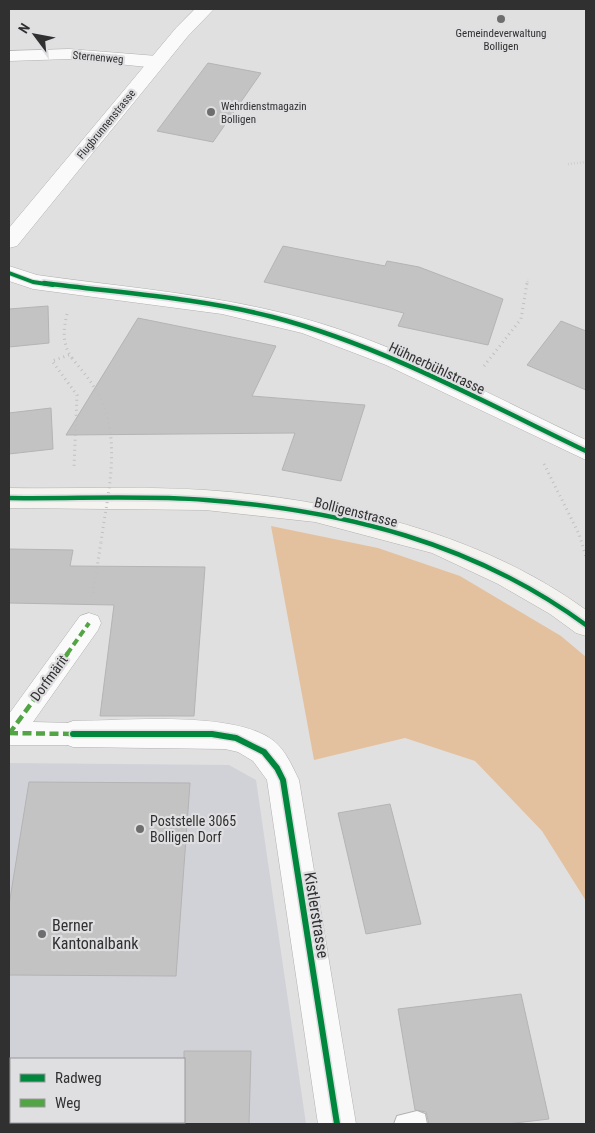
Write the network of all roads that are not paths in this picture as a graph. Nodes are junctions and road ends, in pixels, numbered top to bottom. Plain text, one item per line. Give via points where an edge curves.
1 (205, 9) edge
2 (9, 56) edge
3 (157, 62) junction
4 (9, 241) edge
5 (9, 273) edge
6 (586, 451) edge
7 (9, 498) edge
8 (88, 623) road end
9 (586, 625) edge
10 (9, 733) edge
11 (73, 734) joint
12 (337, 1124) edge

1 - 3 street, Flugbrunnenstrasse
2 - 3 street, Sternenweg via 69,54
3 - 4 street, Flugbrunnenstrasse
5 - 6 street, Hühnerbühlstrasse via 33,282 222,307 271,317 345,339
7 - 9 main road, Bolligenstrasse via 205,500 315,512 439,545 508,576
8 - 10 street, Dorfmärit
10 - 11 street, Dorfmärit
11 - 12 street, Kistlerstrasse via 232,736 247,741 277,764 283,780

